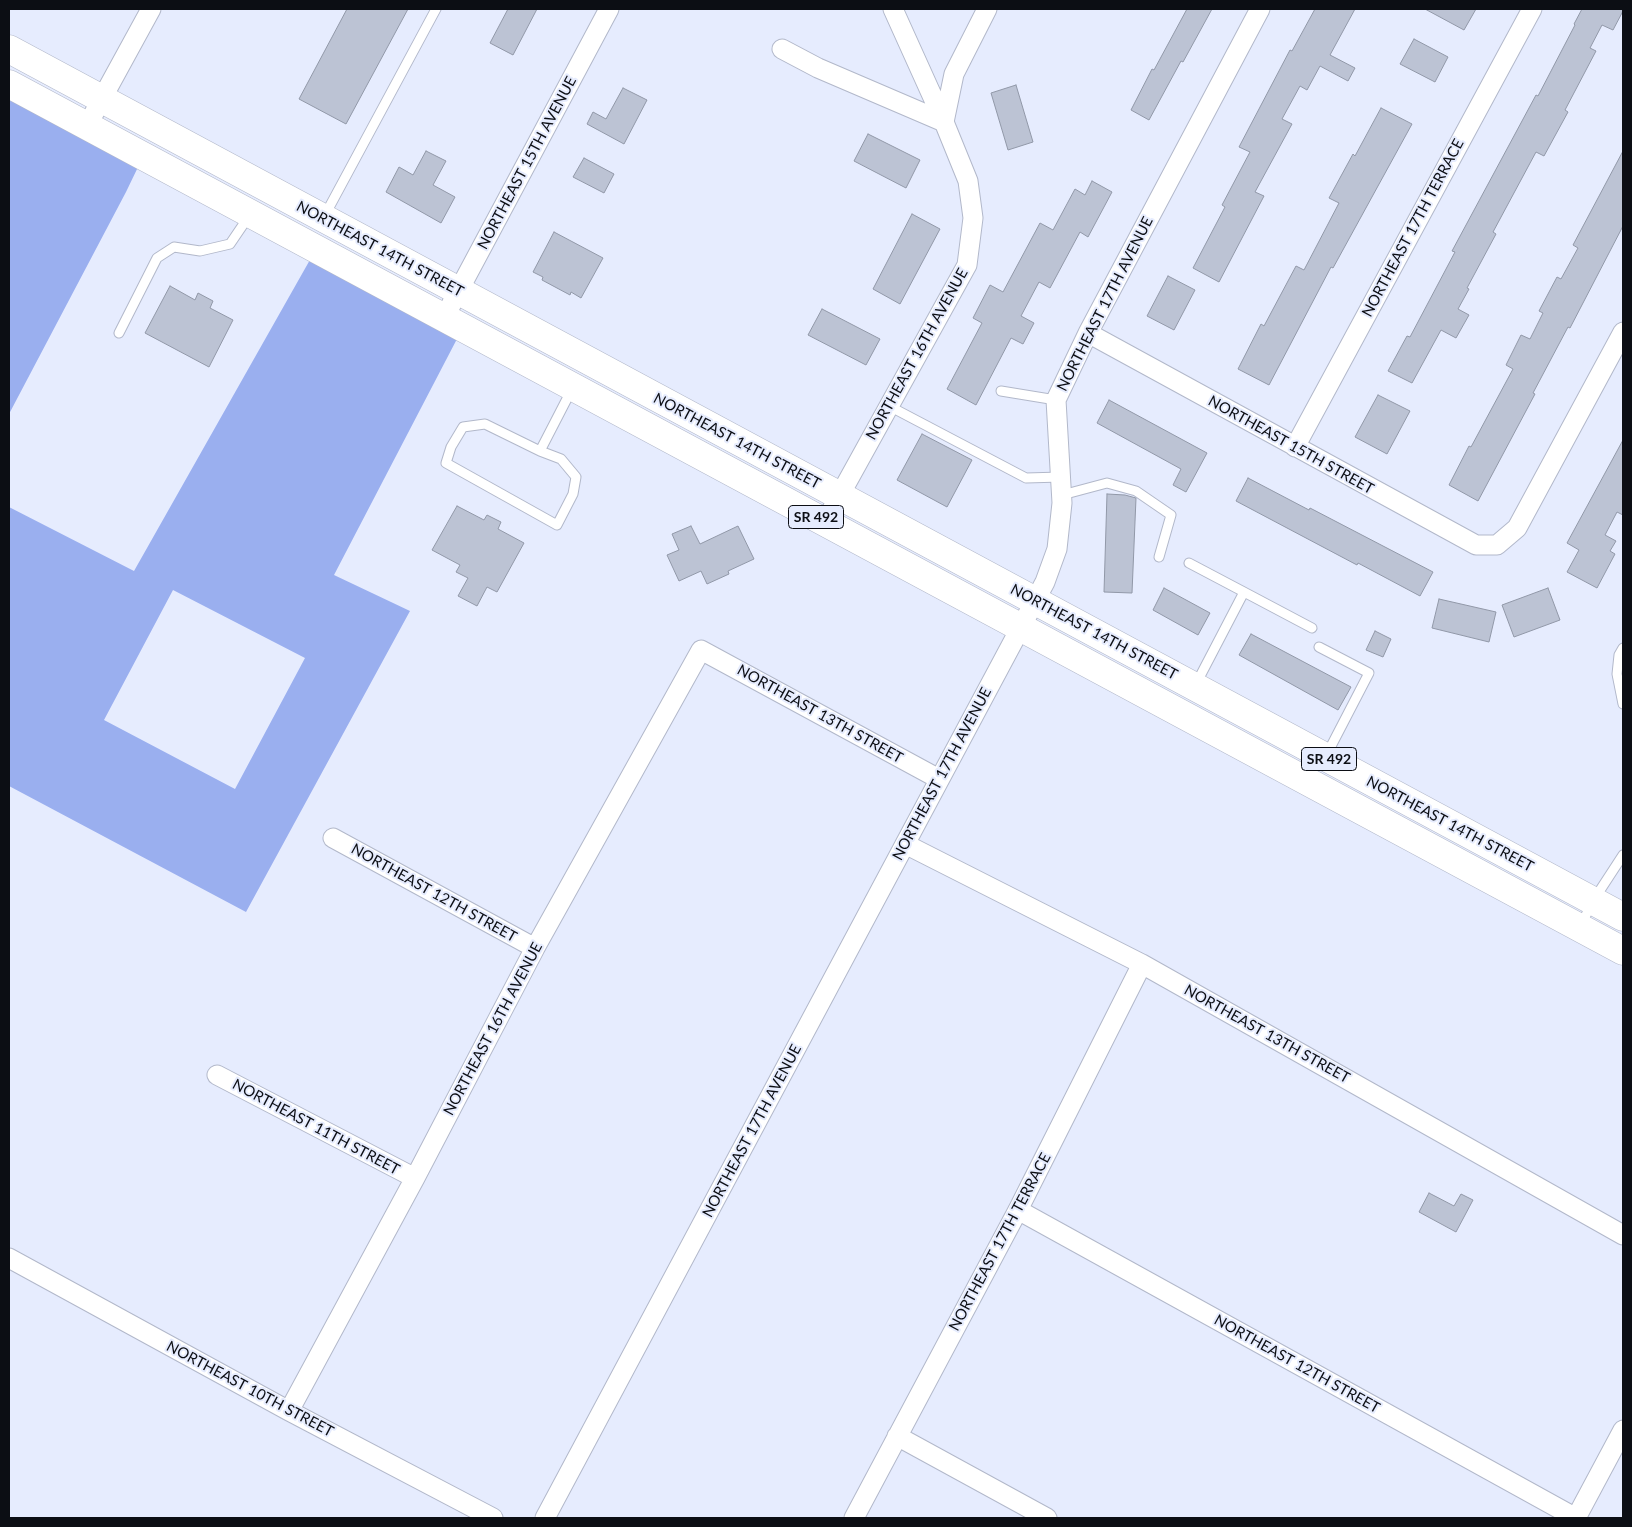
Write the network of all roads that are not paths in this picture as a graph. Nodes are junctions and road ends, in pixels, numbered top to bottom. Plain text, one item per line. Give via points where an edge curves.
1 (150, 9) edge
2 (436, 9) edge
3 (610, 9) edge
4 (893, 9) edge
5 (987, 9) edge
6 (1260, 9) edge
7 (1532, 9) edge
8 (9, 49) edge
9 (782, 49) dead end
10 (9, 84) edge
11 (101, 99) junction
12 (944, 122) junction
13 (87, 126) junction
14 (251, 214) junction
15 (324, 218) junction
16 (459, 291) junction
17 (444, 318) junction
18 (1623, 332) edge
19 (118, 333) dead end
20 (1088, 333) junction
21 (573, 387) junction
22 (1001, 391) dead end
23 (1056, 400) junction
24 (889, 406) junction
25 (1295, 447) junction
26 (540, 451) junction
27 (1061, 486) junction
28 (839, 496) junction
29 (825, 522) junction
30 (1159, 558) dead end
31 (1189, 563) dead end
32 (1244, 592) junction
33 (1035, 601) junction
34 (1021, 627) junction
35 (1312, 628) dead end
36 (1319, 647) dead end
37 (1623, 648) edge
38 (701, 650) joint
39 (1195, 686) junction
40 (1623, 704) edge
41 (1325, 757) junction
42 (939, 779) junction
43 (333, 838) dead end
44 (905, 844) junction
45 (1623, 854) edge
46 (1593, 901) junction
47 (1623, 917) edge
48 (1580, 928) junction
49 (535, 948) junction
50 (1623, 951) edge
51 (1142, 964) junction
52 (217, 1075) dead end
53 (415, 1178) junction
54 (1018, 1210) junction
55 (1623, 1235) edge
56 (9, 1258) edge
57 (289, 1411) junction
58 (1623, 1430) edge
59 (897, 1436) junction
60 (494, 1518) edge
61 (545, 1518) edge
62 (854, 1518) edge
63 (1047, 1518) edge
64 (1576, 1518) edge

1 - 11 street
2 - 15 lane
3 - 16 street, NORTHEAST 15TH AVENUE
4 - 12 street, NORTHEAST 16TH AVENUE
5 - 12 street via 954,74
6 - 20 street, NORTHEAST 17TH AVENUE
7 - 25 street, NORTHEAST 17TH TERRACE
8 - 11 main road, NORTHEAST 14TH STREET / SR 492
9 - 12 street via 818,68
10 - 13 main road, NORTHEAST 14TH STREET / SR 492
11 - 13 street
11 - 15 main road, NORTHEAST 14TH STREET / SR 492
12 - 24 street, NORTHEAST 16TH AVENUE via 968,181 973,218 967,265
13 - 14 main road, NORTHEAST 14TH STREET / SR 492
14 - 17 main road, NORTHEAST 14TH STREET / SR 492
14 - 19 lane via 230,244 200,251 174,247 157,258
15 - 16 main road, NORTHEAST 14TH STREET / SR 492
16 - 17 street, NORTHEAST 15TH AVENUE
16 - 28 main road, NORTHEAST 14TH STREET / SR 492
17 - 21 main road, NORTHEAST 14TH STREET / SR 492
18 - 25 street, NORTHEAST 15TH STREET via 1517,528 1498,545 1476,545
20 - 23 street, NORTHEAST 17TH AVENUE
20 - 25 street, NORTHEAST 15TH STREET
21 - 26 lane
21 - 29 main road, NORTHEAST 14TH STREET / SR 492
22 - 23 lane
23 - 27 street, NORTHEAST 17TH AVENUE
24 - 27 lane via 1026,478
24 - 28 street, NORTHEAST 16TH AVENUE
26 - 26 lane via 561,459 576,477 573,494 557,525 446,463 463,427 485,424
27 - 30 lane via 1107,484 1136,491 1171,515
27 - 33 street, NORTHEAST 17TH AVENUE via 1057,549
28 - 29 street, NORTHEAST 16TH AVENUE
28 - 33 main road, NORTHEAST 14TH STREET / SR 492
29 - 34 main road, NORTHEAST 14TH STREET / SR 492
31 - 32 lane
32 - 35 lane
32 - 39 lane
33 - 34 street, NORTHEAST 17TH AVENUE
33 - 39 main road, NORTHEAST 14TH STREET / SR 492
34 - 42 street, NORTHEAST 17TH AVENUE
34 - 48 main road, NORTHEAST 14TH STREET / SR 492
36 - 41 lane via 1369,673
37 - 40 lane via 1617,674
38 - 42 street, NORTHEAST 13TH STREET
38 - 49 street, NORTHEAST 16TH AVENUE
39 - 41 main road, NORTHEAST 14TH STREET / SR 492
41 - 46 main road, NORTHEAST 14TH STREET / SR 492
42 - 44 street, NORTHEAST 17TH AVENUE
43 - 49 street, NORTHEAST 12TH STREET
44 - 51 street, NORTHEAST 13TH STREET
44 - 61 street, NORTHEAST 17TH AVENUE
45 - 46 lane
46 - 47 main road, NORTHEAST 14TH STREET / SR 492
46 - 48 lane
48 - 50 main road, NORTHEAST 14TH STREET / SR 492
49 - 53 street, NORTHEAST 16TH AVENUE
51 - 54 street, NORTHEAST 17TH TERRACE
51 - 55 street, NORTHEAST 13TH STREET
52 - 53 street, NORTHEAST 11TH STREET
53 - 57 street, NORTHEAST 16TH AVENUE
54 - 59 street, NORTHEAST 17TH TERRACE
54 - 64 street, NORTHEAST 12TH STREET
56 - 57 street, NORTHEAST 10TH STREET
57 - 60 street, NORTHEAST 10TH STREET
58 - 64 street
59 - 62 street, NORTHEAST 17TH TERRACE
59 - 63 street

